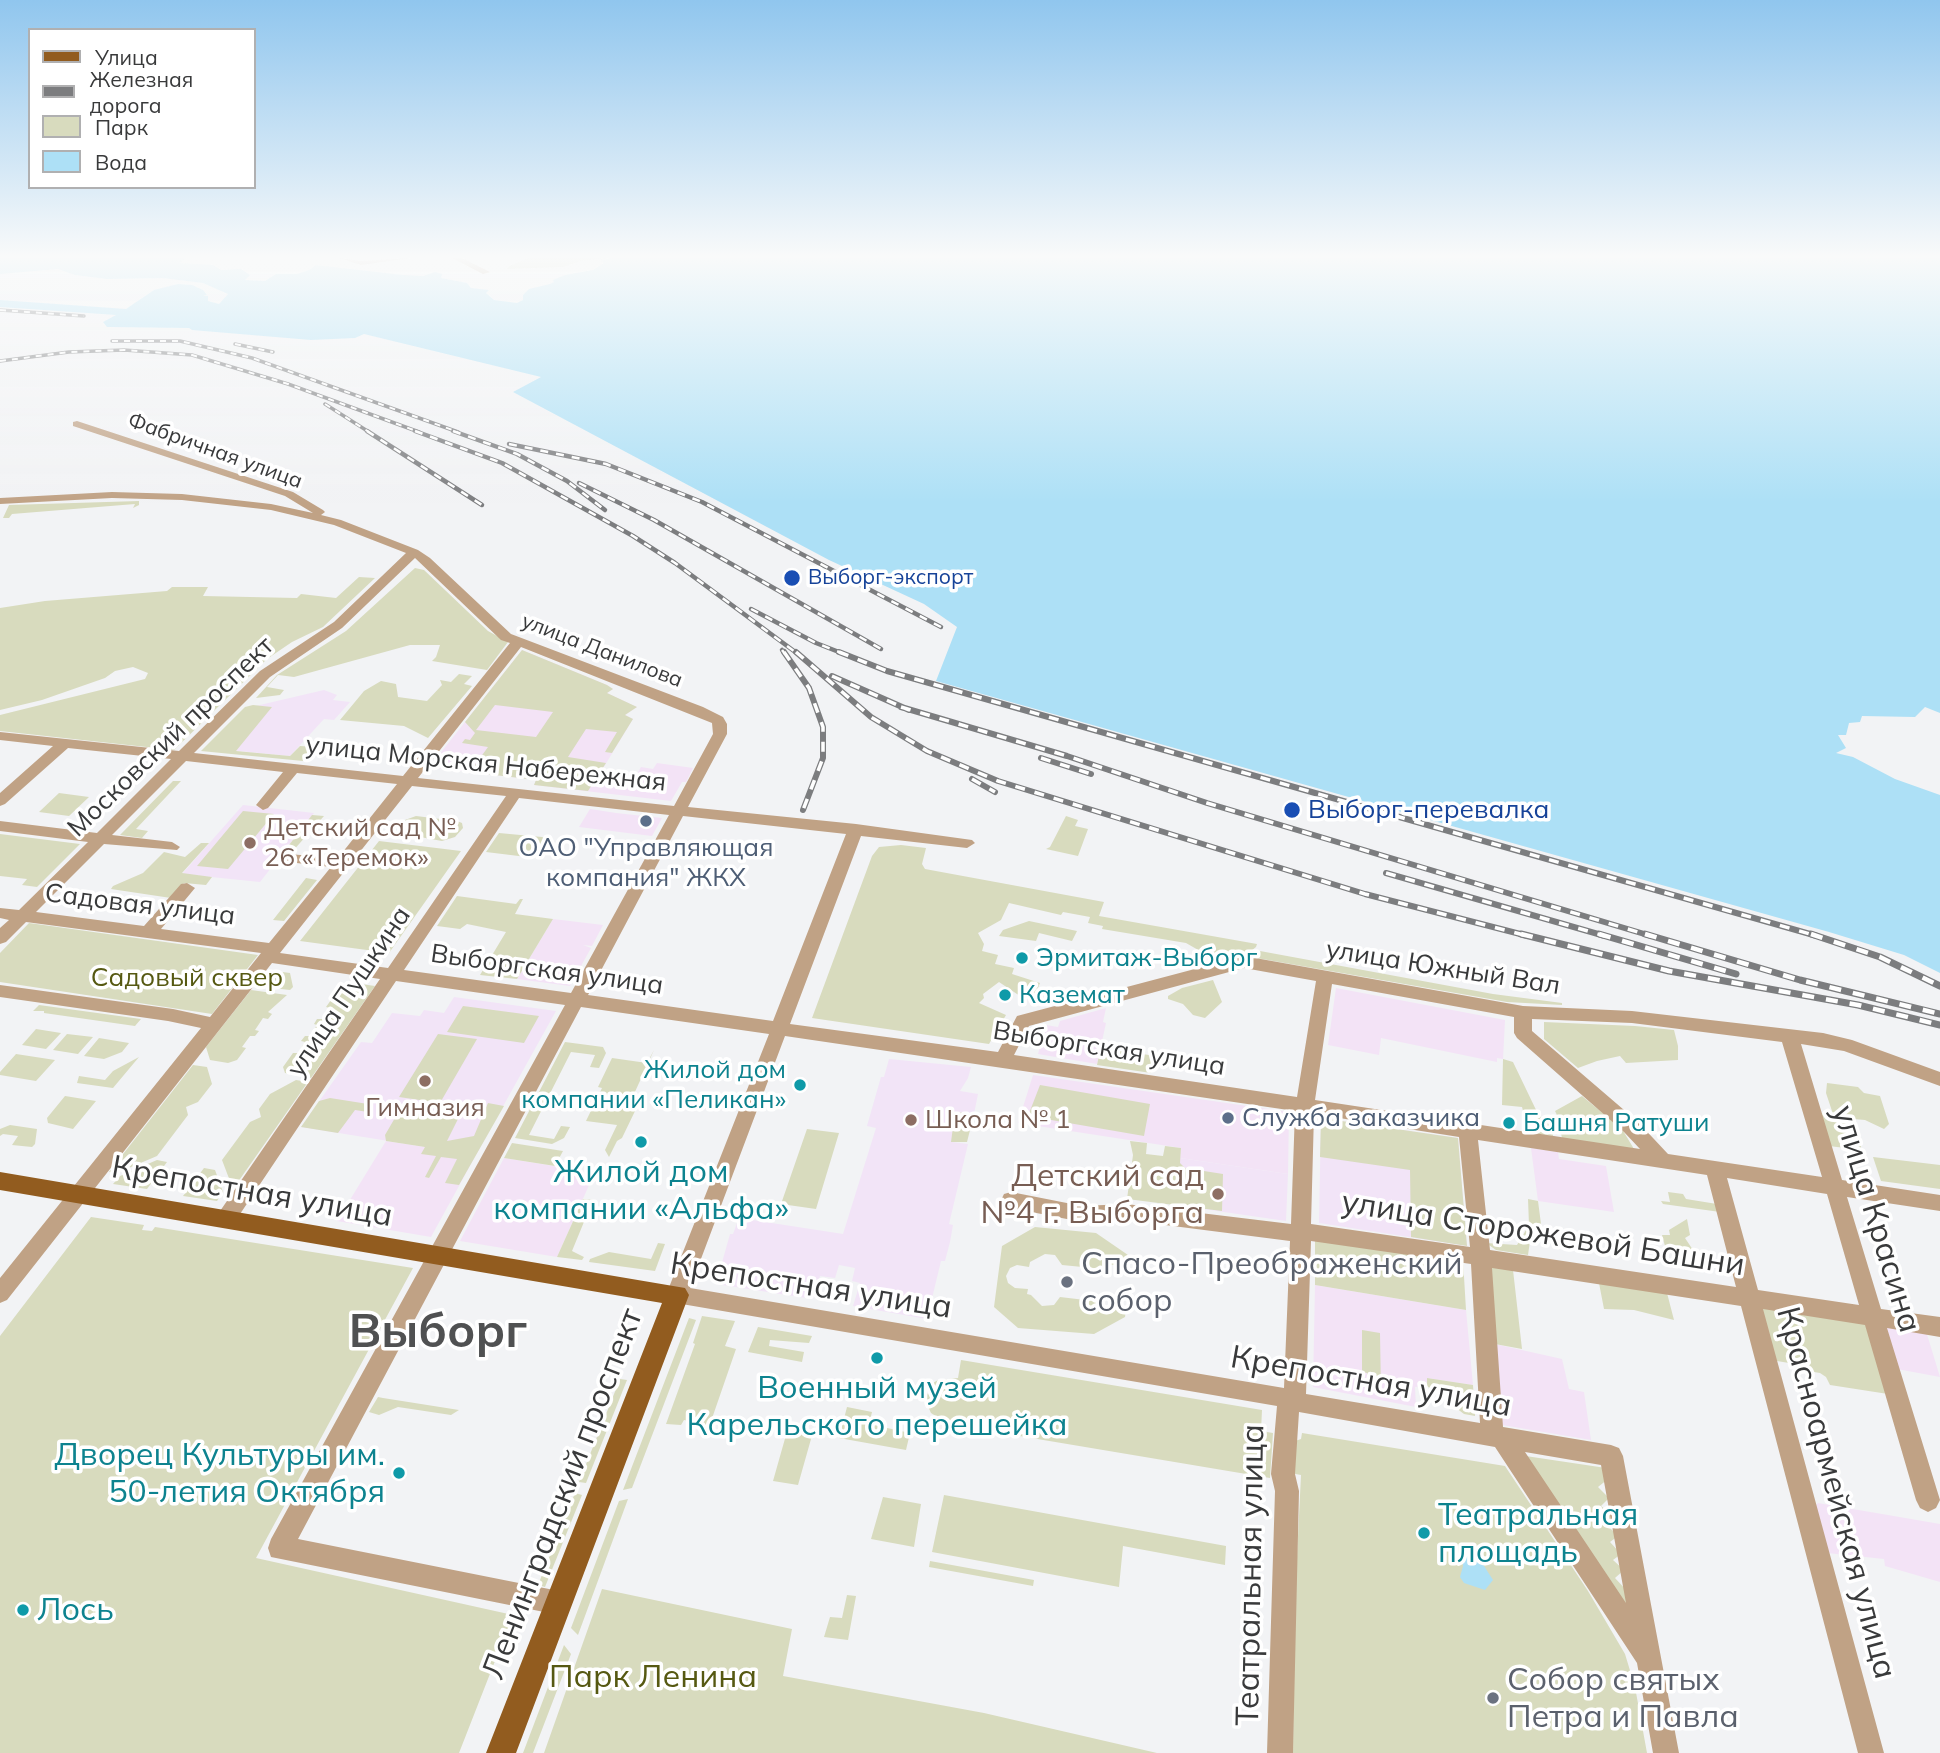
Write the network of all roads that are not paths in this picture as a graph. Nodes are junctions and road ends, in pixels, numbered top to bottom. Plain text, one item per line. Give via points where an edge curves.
1 (77, 424) dead end
2 (0, 500) edge
3 (300, 501) junction
4 (283, 509) junction
5 (337, 522) junction
6 (414, 552) junction
7 (518, 642) junction
8 (0, 736) edge
9 (65, 743) junction
10 (183, 756) junction
11 (294, 768) junction
12 (406, 780) junction
13 (516, 793) junction
14 (0, 801) edge
15 (263, 805) dead end
16 (677, 810) junction
17 (0, 826) edge
18 (856, 829) junction
19 (100, 839) junction
20 (967, 843) dead end
21 (172, 848) dead end
22 (293, 858) dead end
23 (341, 863) junction
24 (187, 888) dead end
25 (0, 913) edge
26 (22, 916) junction
27 (148, 933) junction
28 (0, 938) edge
29 (271, 953) junction
30 (392, 975) junction
31 (1325, 977) junction
32 (0, 991) edge
33 (574, 1000) junction
34 (1523, 1012) junction
35 (214, 1024) junction
36 (780, 1029) junction
37 (1789, 1035) junction
38 (1003, 1059) junction
39 (1940, 1079) edge
40 (1305, 1106) junction
41 (1468, 1131) junction
42 (1663, 1161) junction
43 (1715, 1169) junction
44 (0, 1181) edge
45 (1833, 1187) junction
46 (78, 1195) junction
47 (1011, 1200) dead end
48 (1940, 1203) edge
49 (225, 1220) junction
50 (1302, 1234) junction
51 (437, 1255) junction
52 (1481, 1258) junction
53 (0, 1294) edge
54 (677, 1295) junction
55 (1749, 1297) junction
56 (1872, 1317) junction
57 (1940, 1327) edge
58 (1292, 1400) junction
59 (1496, 1437) junction
60 (1928, 1500) dead end
61 (559, 1603) junction
62 (1648, 1659) junction
63 (501, 1753) edge
64 (1280, 1753) edge
65 (1666, 1753) edge
66 (1871, 1753) edge

1 - 3 street, Фабричная улица
2 - 4 street, улица Данилова via 151,495
3 - 4 street via 296,508
3 - 5 street, Фабричная улица
4 - 5 street, улица Данилова
5 - 6 street, улица Данилова
6 - 7 street, улица Данилова via 500,634
6 - 10 street, Московский проспект via 338,625 265,674
7 - 12 street
7 - 16 street, улица Данилова via 718,720 720,734
8 - 9 street, улица Морская Набережная
9 - 10 street, улица Морская Набережная
9 - 14 street
10 - 11 street, улица Морская Набережная
10 - 19 street, Московский проспект
11 - 12 street, улица Морская Набережная
11 - 15 street
12 - 13 street, улица Морская Набережная
12 - 23 street
13 - 16 street, улица Морская Набережная
13 - 30 street, улица Пушкина
16 - 18 street, улица Морская Набережная
16 - 33 street
17 - 19 street
18 - 20 street, улица Морская Набережная
18 - 36 street, Ленинградский проспект
19 - 21 street
19 - 26 street, Московский проспект
22 - 23 street
23 - 29 street
24 - 27 street
25 - 26 street, Садовая улица
26 - 27 street, Садовая улица
26 - 28 street, Московский проспект
27 - 29 street, Садовая улица via 266,948
29 - 30 street, Выборгская улица via 275,958
29 - 35 street
30 - 33 street, Выборгская улица
30 - 49 street, улица Пушкина
31 - 34 street, улица Южный Вал
31 - 38 street, улица Южный Вал via 1244,962 1023,1021
31 - 40 street, Театральная улица
32 - 35 street
33 - 36 street, Выборгская улица
33 - 51 street
34 - 37 street, улица Южный Вал via 1632,1017
34 - 42 street via 1523,1033 1631,1127
35 - 46 street
36 - 38 street, Выборгская улица
36 - 54 street, Ленинградский проспект
37 - 39 street, улица Южный Вал via 1846,1045
37 - 45 street, улица Красина
38 - 40 street, Выборгская улица
40 - 41 street, Выборгская улица
40 - 50 street, Театральная улица
41 - 42 street, Выборгская улица
41 - 52 street
42 - 43 street, Выборгская улица
43 - 45 street, Выборгская улица
43 - 55 street, Красноармейская улица
44 - 46 main road, Крепостная улица
45 - 48 street, Выборгская улица
45 - 56 street, улица Красина
46 - 49 main road, Крепостная улица
46 - 53 street
47 - 50 street, улица Сторожевой Башни via 1082,1214 1126,1212
49 - 51 main road, Крепостная улица
50 - 52 street, улица Сторожевой Башни via 1315,1232
50 - 58 street, Театральная улица
51 - 54 main road, Крепостная улица
51 - 61 street via 279,1548
52 - 55 street, улица Сторожевой Башни
52 - 59 street
54 - 58 street, Крепостная улица
54 - 61 main road, Ленинградский проспект
55 - 56 street, улица Сторожевой Башни
55 - 66 street, Красноармейская улица
56 - 57 street, улица Сторожевой Башни
56 - 60 street, улица Красина
58 - 59 street, Крепостная улица
58 - 64 street, Театральная улица via 1283,1474 1287,1492
59 - 62 street
59 - 62 street, Крепостная улица via 1611,1457
61 - 63 main road, Ленинградский проспект
62 - 65 street

